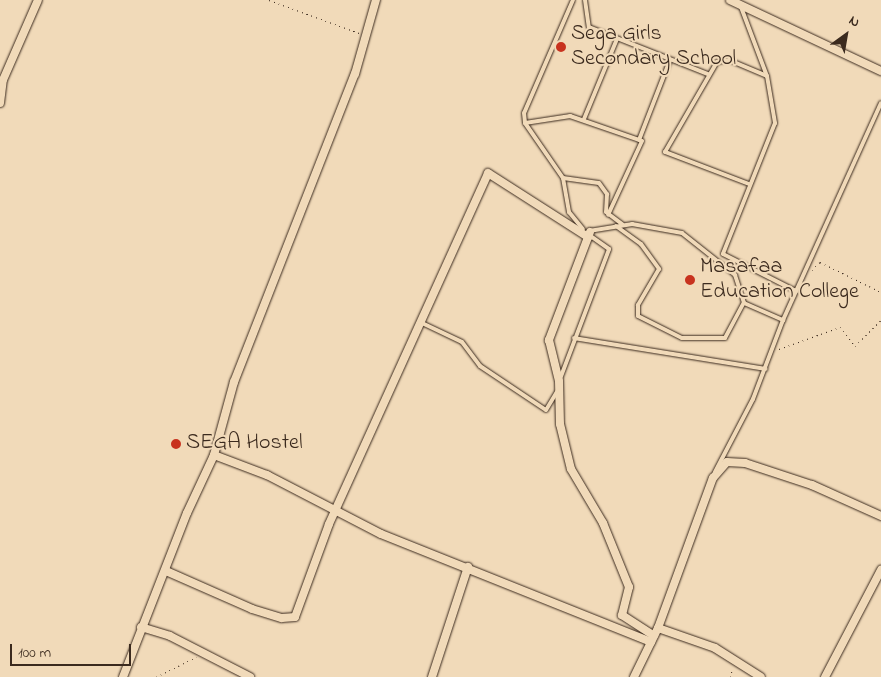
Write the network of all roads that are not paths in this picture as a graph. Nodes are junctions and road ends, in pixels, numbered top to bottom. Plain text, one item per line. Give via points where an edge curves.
1 (38, 0) edge
2 (376, 0) edge
3 (573, 0) edge
4 (585, 0) edge
5 (730, 0) edge
6 (740, 5) junction
7 (617, 38) junction
8 (670, 60) junction
9 (881, 71) edge
10 (708, 74) junction
11 (767, 76) junction
12 (0, 103) edge
13 (881, 103) edge
14 (584, 119) junction
15 (525, 123) junction
16 (639, 140) junction
17 (563, 178) junction
18 (749, 184) junction
19 (608, 215) junction
20 (623, 225) junction
21 (616, 226) junction
22 (589, 234) junction
23 (796, 292) junction
24 (744, 304) junction
25 (783, 320) junction
26 (422, 323) junction
27 (574, 338) junction
28 (766, 368) junction
29 (559, 383) junction
30 (214, 455) junction
31 (713, 478) junction
32 (335, 511) junction
33 (881, 516) edge
34 (468, 567) junction
35 (881, 570) edge
36 (166, 571) junction
37 (141, 627) junction
38 (658, 628) junction
39 (653, 639) junction
40 (123, 677) edge
41 (250, 677) edge
42 (432, 677) edge
43 (634, 677) edge
44 (761, 677) edge
45 (825, 677) edge

1 - 12 street via 3,80
2 - 30 street via 355,74 234,382
3 - 15 lane via 527,102
4 - 7 lane via 587,26
5 - 6 street
6 - 9 street
6 - 11 lane
7 - 8 lane
7 - 14 lane
8 - 10 lane
8 - 16 lane
10 - 11 lane via 717,62 729,60
10 - 18 lane via 665,152
11 - 18 lane via 775,123
13 - 23 lane
14 - 15 lane via 556,115
14 - 16 lane
15 - 17 lane
16 - 19 lane
17 - 19 lane via 599,184 607,194
17 - 22 lane via 568,212
18 - 23 lane via 723,255
19 - 20 lane
20 - 21 lane
20 - 24 lane via 682,233 735,275
21 - 22 lane
21 - 24 lane via 641,244 659,269 638,306 638,316 682,338 725,338
22 - 26 street via 489,173
22 - 27 lane via 609,248
22 - 29 street via 549,340
23 - 25 lane
24 - 25 lane
25 - 28 lane
26 - 29 lane via 462,342 480,366 546,410
26 - 32 street
27 - 28 lane
27 - 29 lane
28 - 31 lane
29 - 39 street via 560,424 571,469 603,524 629,587 622,615
30 - 32 street via 267,475
30 - 36 street
31 - 33 street via 728,462 745,463 812,485
31 - 38 street
32 - 34 street
32 - 36 street via 299,609 288,619 226,599
34 - 39 street
34 - 42 street
35 - 45 street
36 - 37 street
37 - 40 street
37 - 41 street via 204,652
38 - 39 street
38 - 44 street via 704,642
39 - 43 street

